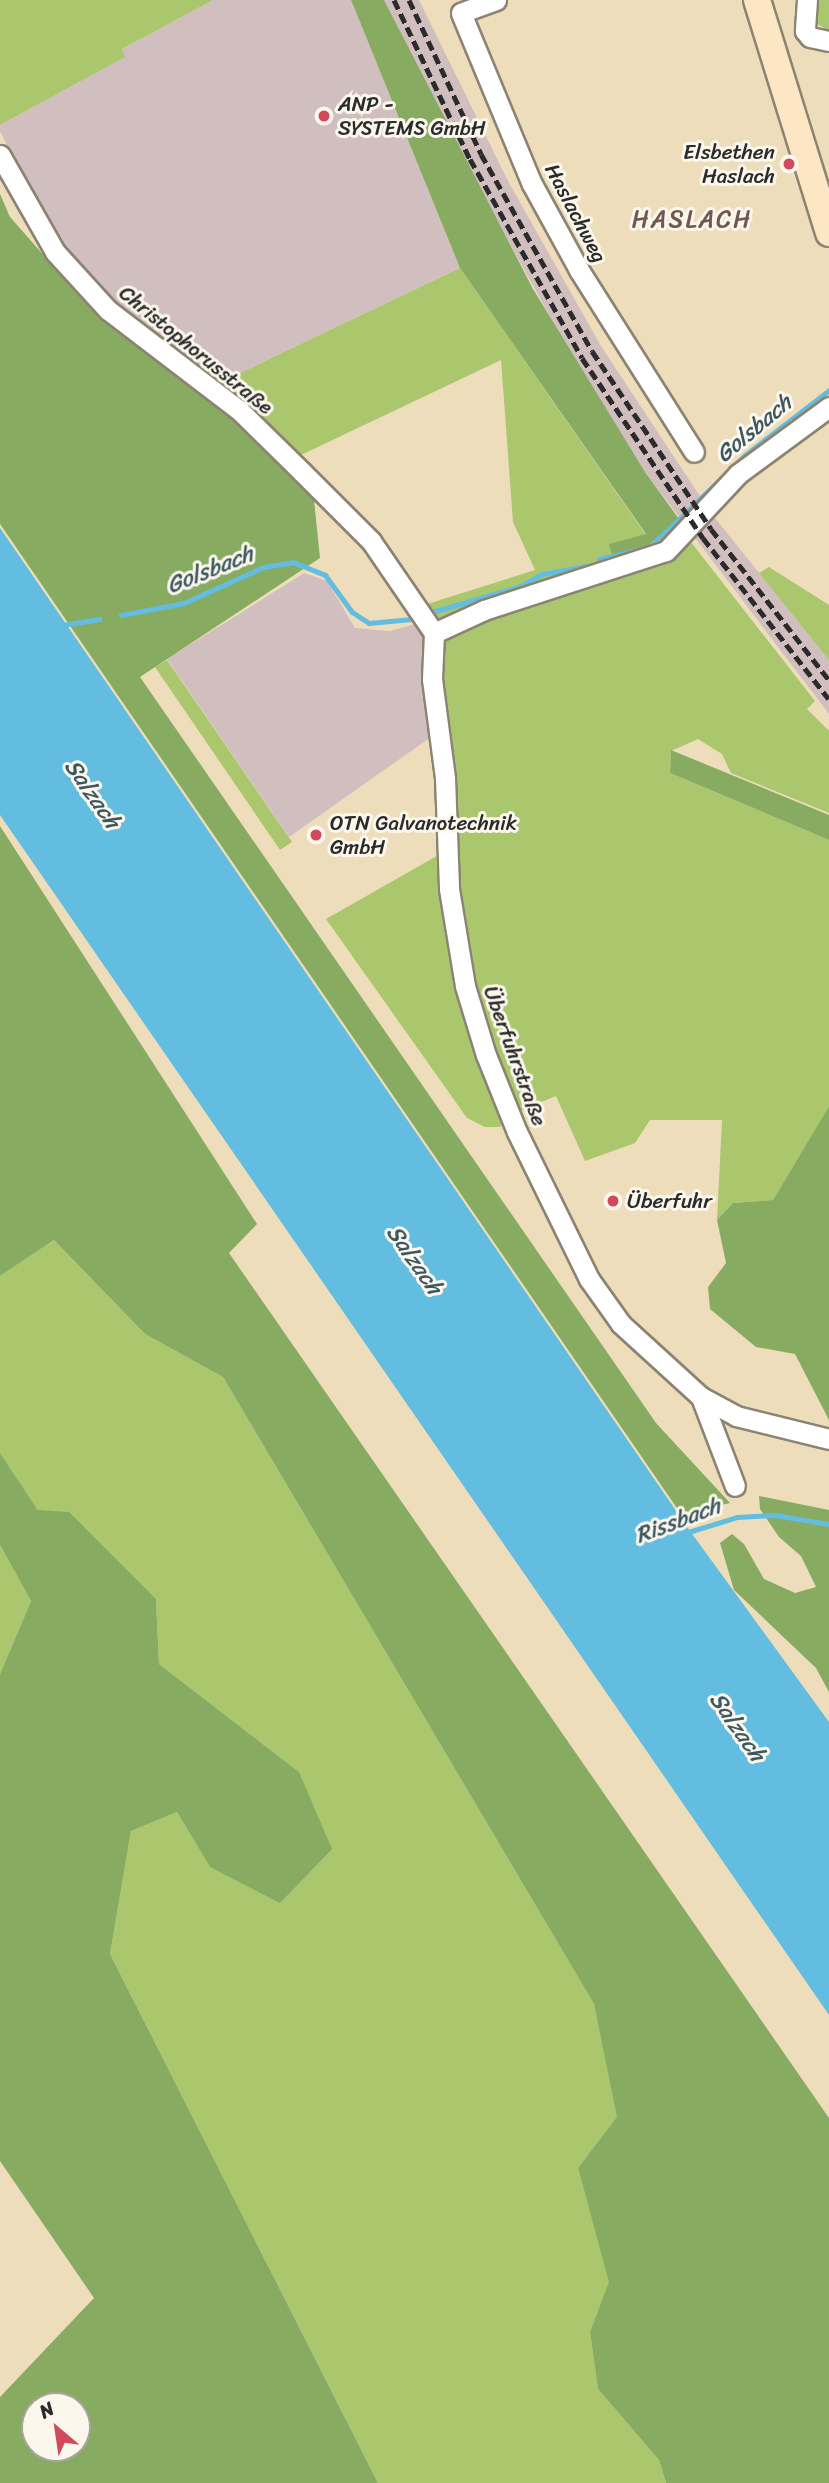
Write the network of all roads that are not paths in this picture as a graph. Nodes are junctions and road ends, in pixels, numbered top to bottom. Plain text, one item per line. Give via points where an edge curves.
1 (496, 0) edge
2 (757, 0) edge
3 (807, 0) edge
4 (829, 41) edge
5 (0, 155) edge
6 (829, 233) edge
7 (829, 407) edge
8 (694, 452) dead end
9 (434, 633) junction
10 (701, 1397) junction
11 (829, 1439) edge
12 (735, 1486) dead end

1 - 8 street, Haslachweg via 461,13 532,184 579,270
2 - 6 main road
3 - 4 street via 805,31 810,37
5 - 9 street, Christophorusstraße via 55,252 108,310 239,410 312,481 371,541
7 - 9 street via 738,474 666,551 484,610
9 - 10 street, Überfuhrstraße via 432,679 445,778 449,889 465,986 486,1055 517,1132 589,1279 624,1327
10 - 11 street, Überfuhrstraße via 736,1416
10 - 12 street, Überfuhrstraße

